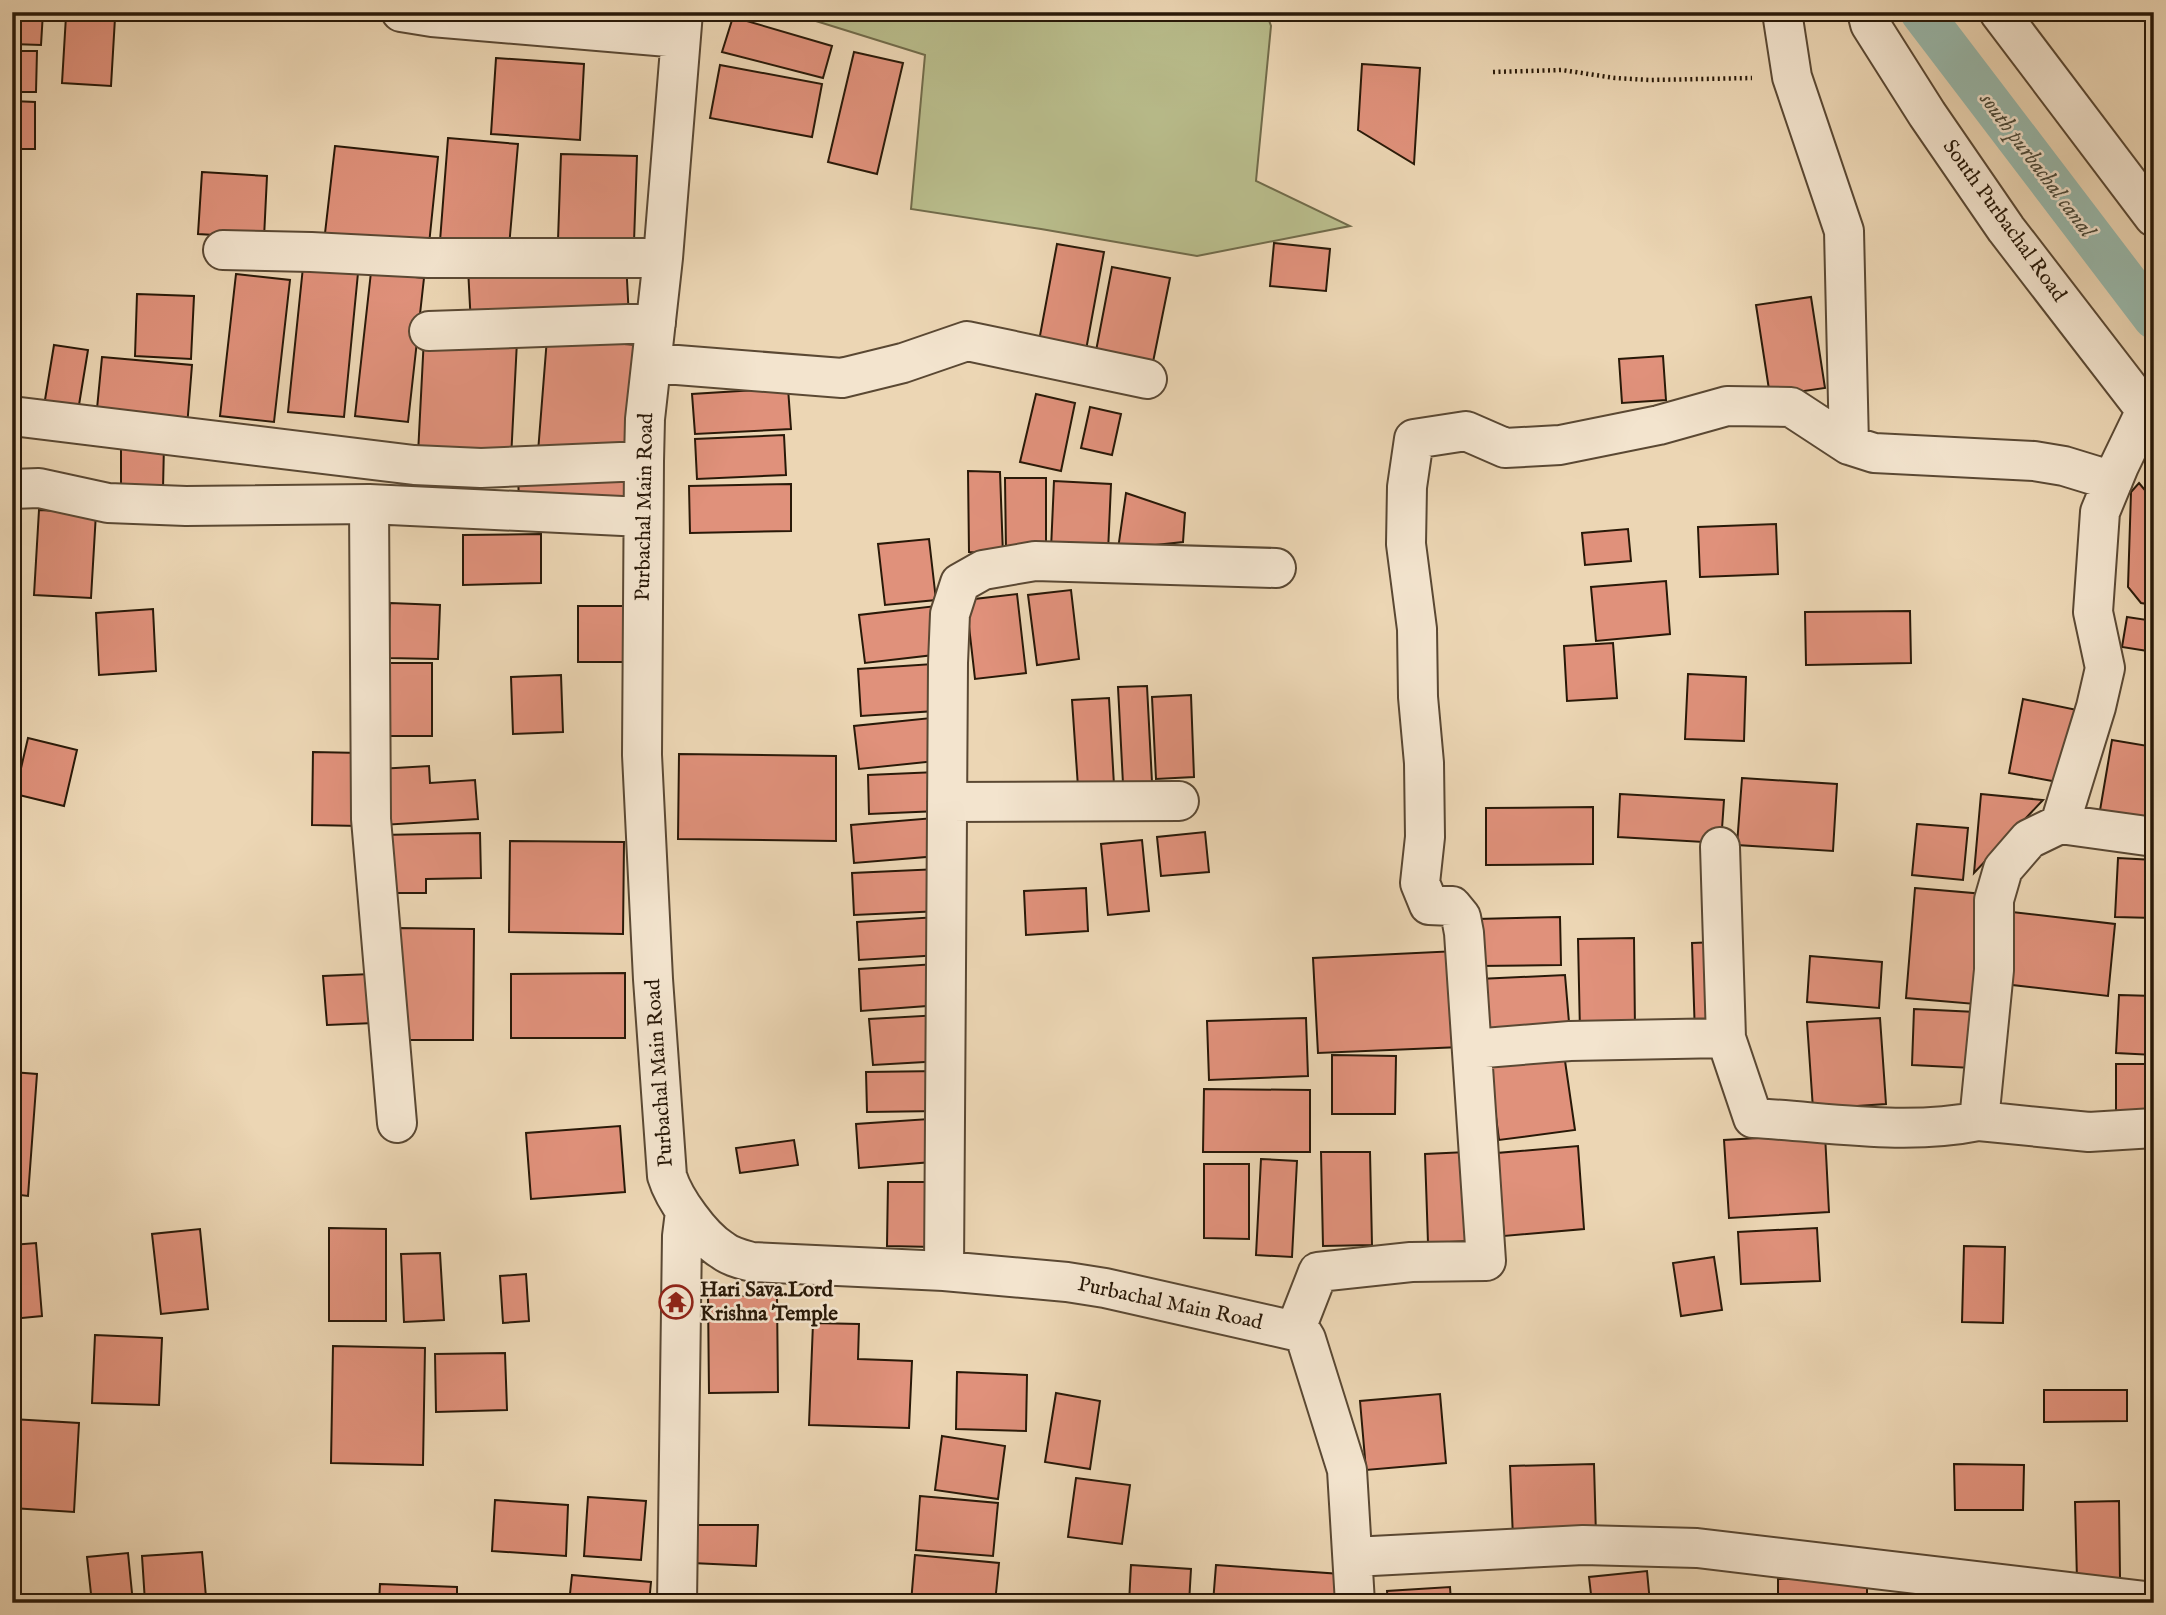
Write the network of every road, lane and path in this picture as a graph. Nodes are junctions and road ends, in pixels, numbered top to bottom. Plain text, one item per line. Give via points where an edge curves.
1 (401, 12) edge
2 (1782, 12) edge
3 (1867, 12) edge
4 (1999, 12) edge
5 (682, 25) edge
6 (1493, 72) dead end
7 (1792, 77) junction
8 (2154, 217) edge
9 (223, 250) dead end
10 (663, 258) junction
11 (656, 323) junction
12 (429, 331) dead end
13 (652, 363) junction
14 (1147, 379) dead end
15 (2150, 415) edge
16 (12, 416) edge
17 (1849, 445) junction
18 (644, 461) junction
19 (2113, 481) junction
20 (12, 489) edge
21 (369, 504) junction
22 (643, 517) junction
23 (1276, 568) dead end
24 (1179, 801) dead end
25 (947, 802) junction
26 (2060, 824) junction
27 (2154, 837) edge
28 (1720, 847) dead end
29 (1726, 1038) junction
30 (1472, 1049) junction
31 (1979, 1121) junction
32 (397, 1124) dead end
33 (2154, 1128) edge
34 (685, 1212) junction
35 (944, 1271) junction
36 (1295, 1331) junction
37 (1353, 1557) junction
38 (2043, 1595) edge
39 (2154, 1602) edge
40 (677, 1603) edge
41 (1354, 1603) edge

1 - 5 street via 432,18
2 - 7 street
3 - 15 street, South Purbachal Road via 1920,103 2006,229
4 - 8 street
5 - 10 street, Purbachal Main Road
6 - 7 path via 1562,71 1650,80
7 - 17 street via 1844,231
9 - 10 street via 437,258
10 - 11 street, Purbachal Main Road
11 - 12 street
11 - 13 street, Purbachal Main Road
13 - 14 street via 842,378 967,341
13 - 18 street, Purbachal Main Road
15 - 19 street
16 - 18 street via 414,465 481,468
17 - 19 street via 1874,453 2035,461
17 - 30 street via 1791,407 1727,406 1560,445 1505,448 1466,431 1414,439 1406,544 1417,629 1424,763 1420,883 1429,905 1452,906 1461,917
18 - 22 street, Purbachal Main Road
19 - 26 street via 2100,512 2093,612 2105,668
20 - 21 street via 39,488 108,503
21 - 22 street
21 - 32 street via 371,819
22 - 34 street, Purbachal Main Road via 642,755 653,979 667,1176
23 - 25 street via 1035,561 983,570 960,583 950,614
24 - 25 street
25 - 35 street
26 - 27 street
26 - 31 street via 2029,839 2003,869 1994,900 1994,970
28 - 29 street
29 - 30 street via 1570,1041
29 - 31 street via 1753,1118 1888,1128
30 - 36 street via 1486,1261 1411,1262 1318,1272
31 - 33 street via 2089,1132
34 - 35 street, Purbachal Main Road via 718,1248 752,1262
34 - 40 street
35 - 36 street, Purbachal Main Road via 1105,1288
36 - 37 street via 1306,1339 1344,1458
37 - 38 street via 1583,1545 1697,1548
37 - 41 street
38 - 39 street

